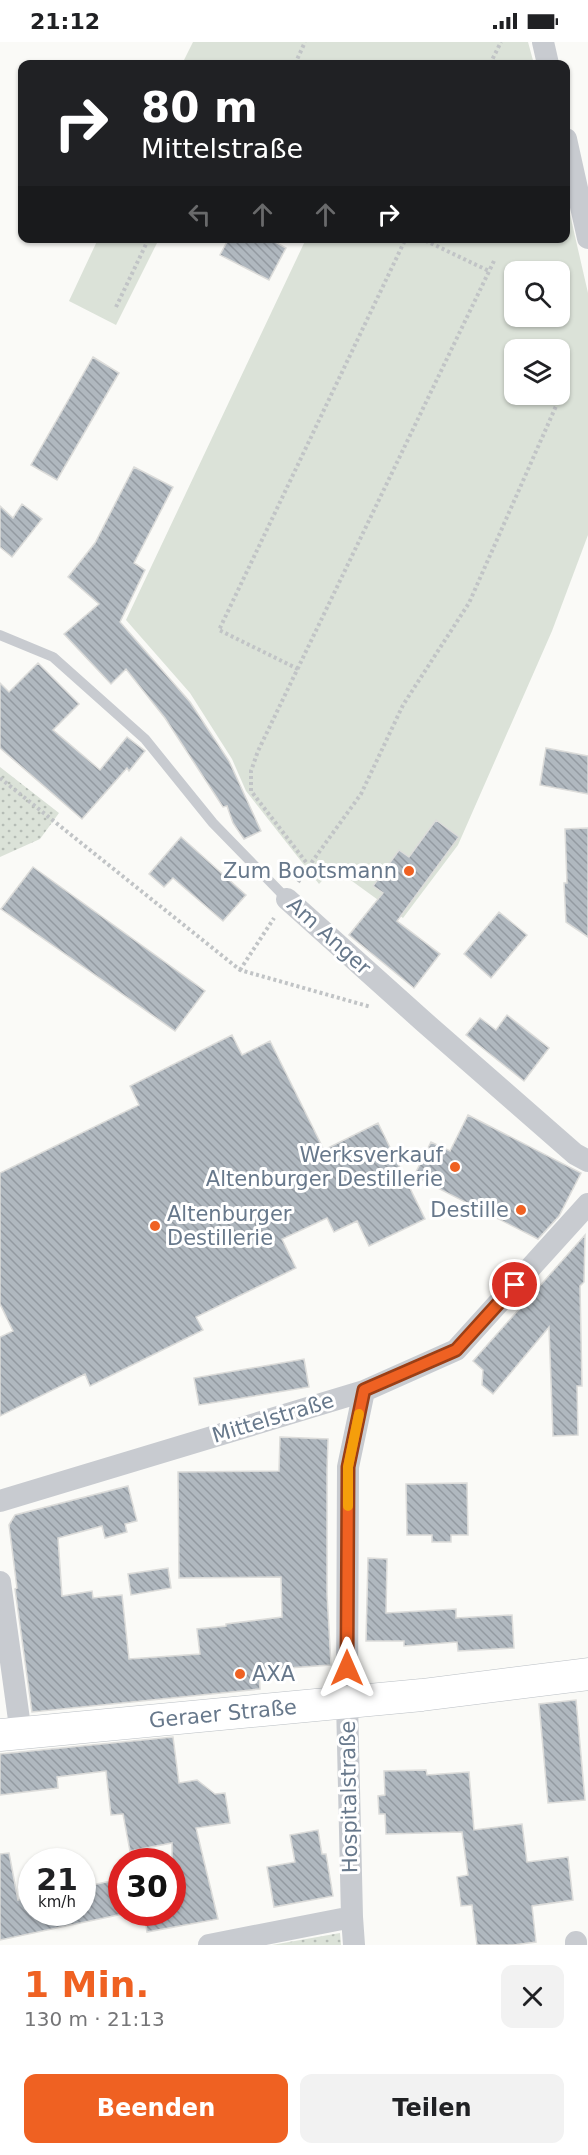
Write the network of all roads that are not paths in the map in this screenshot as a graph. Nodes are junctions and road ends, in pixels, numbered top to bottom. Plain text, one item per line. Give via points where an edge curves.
1 (543, 42) edge
2 (547, 60) edge
3 (570, 157) edge
4 (588, 238) edge
5 (0, 635) edge
6 (288, 899) joint
7 (588, 1161) edge
8 (588, 1204) edge
9 (364, 1390) junction
10 (0, 1501) edge
11 (0, 1582) edge
12 (588, 1674) edge
13 (347, 1702) junction
14 (10, 1734) edge
15 (351, 1917) junction
16 (209, 1945) edge
17 (354, 1945) edge

1 - 2 street
3 - 4 street
5 - 6 lane, Am Anger via 52,657 145,739 213,823
6 - 7 street, Am Anger via 423,1021
8 - 9 street, Mittelstraße via 456,1350
9 - 10 street, Mittelstraße
9 - 13 street, Hospitalstraße via 348,1467
11 - 14 street
12 - 13 main road, Geraer Straße
13 - 14 main road, Geraer Straße
13 - 15 street, Hospitalstraße
15 - 16 street
15 - 17 street, Hospitalstraße

